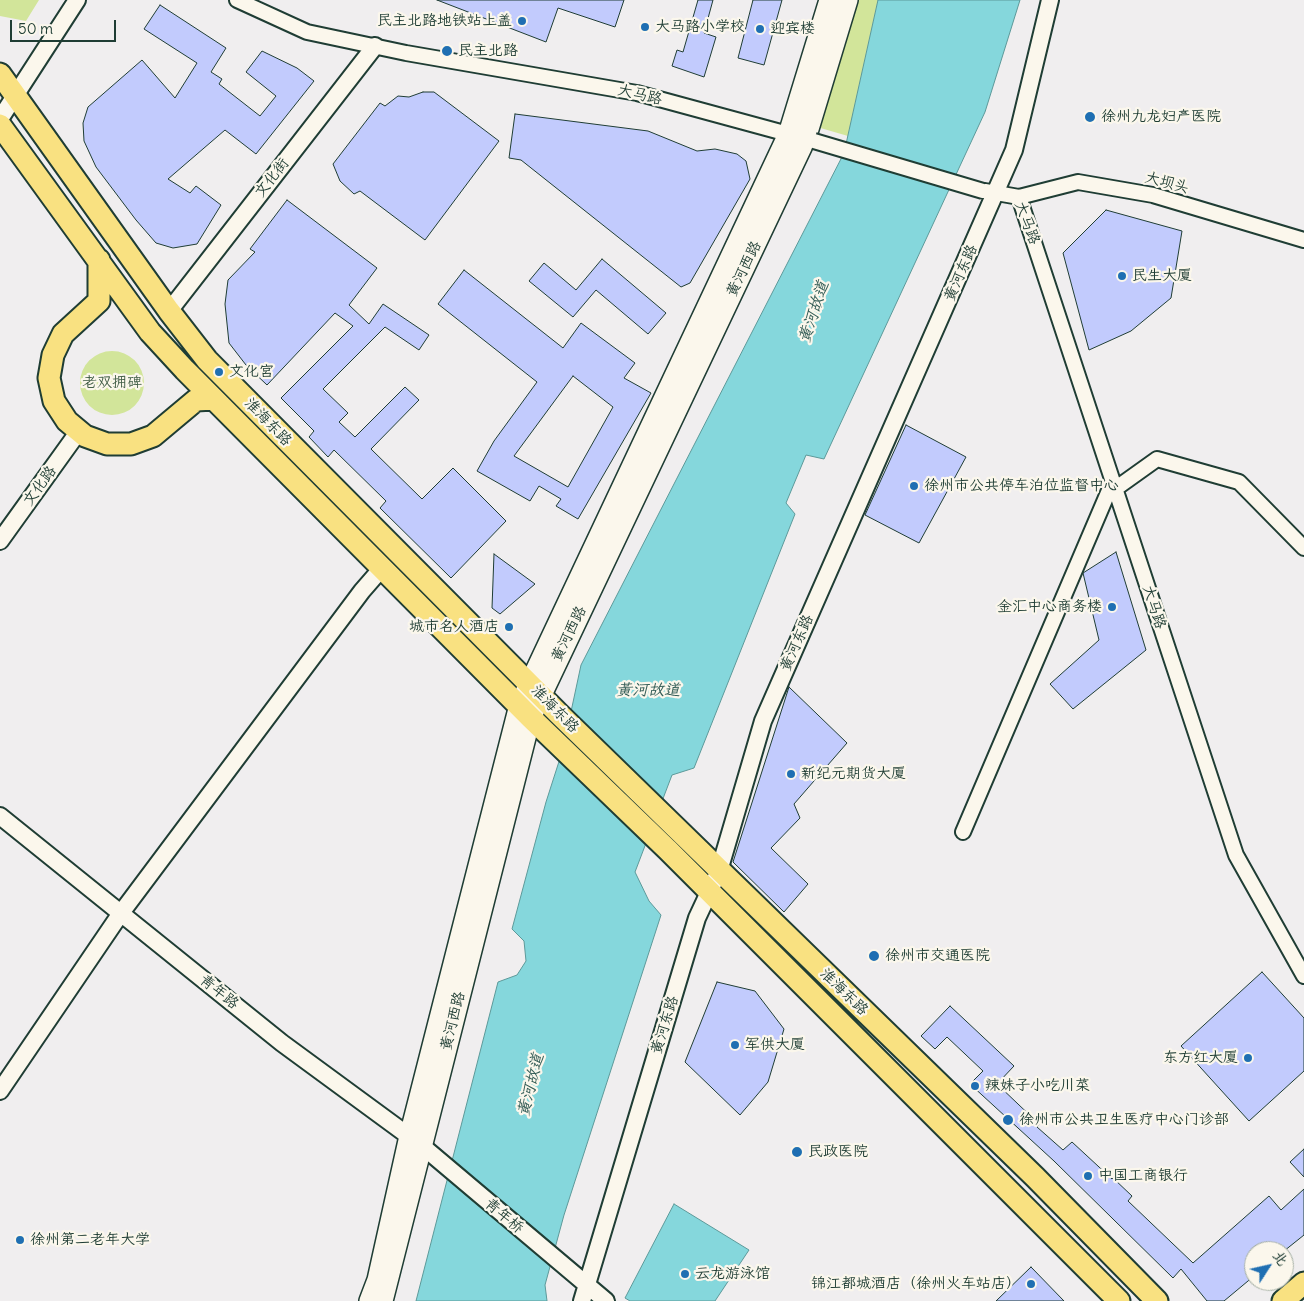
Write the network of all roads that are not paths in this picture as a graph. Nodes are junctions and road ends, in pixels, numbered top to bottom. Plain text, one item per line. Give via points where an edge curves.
1 (77, 0) edge
2 (238, 0) edge
3 (829, 0) edge
4 (848, 0) edge
5 (1050, 0) edge
6 (375, 46) junction
7 (0, 74) edge
8 (14, 94) junction
9 (0, 119) edge
10 (0, 125) edge
11 (803, 138) junction
12 (990, 192) junction
13 (1019, 197) junction
14 (1304, 240) edge
15 (98, 260) junction
16 (169, 311) junction
17 (214, 399) junction
18 (79, 432) junction
19 (1114, 485) junction
20 (0, 541) edge
21 (1304, 548) edge
22 (382, 568) junction
23 (535, 689) junction
24 (525, 711) junction
25 (0, 816) edge
26 (963, 832) dead end
27 (719, 872) junction
28 (709, 893) junction
29 (121, 913) junction
30 (1304, 976) edge
31 (0, 1091) edge
32 (415, 1140) junction
33 (442, 1163) joint
34 (1304, 1283) edge
35 (586, 1285) junction
36 (369, 1301) edge
37 (384, 1301) edge
38 (582, 1301) edge
39 (606, 1301) edge
40 (1119, 1301) edge
41 (1157, 1301) edge
42 (1283, 1301) edge

1 - 8 street
2 - 6 street, 大马路 via 307,32
3 - 11 main road, 黄河西路
4 - 11 main road, 黄河西路
5 - 12 street, 黄河东路 via 1014,150
6 - 11 street, 大马路 via 637,94
6 - 16 street, 文化街
7 - 8 main road, 淮海东路
8 - 9 street
8 - 16 main road, 淮海东路
10 - 15 main road, 淮海东路
11 - 12 street, 大马路, bridge
11 - 23 main road, 黄河西路
12 - 13 street, 大马路
12 - 27 street, 黄河东路 via 762,721
13 - 14 street, 大坝头 via 1078,182 1153,195
13 - 19 street, 大马路
15 - 17 main road, 淮海东路 via 150,332
15 - 18 main road via 99,301 63,334 52,355 49,378 54,401
16 - 23 main road, 淮海东路 via 213,366
17 - 18 main road via 196,400 153,436 131,444 107,444
17 - 22 main road, 淮海东路
18 - 20 street, 文化路
19 - 21 street via 1157,459 1239,482
19 - 26 street
19 - 30 street, 大马路 via 1236,854
22 - 24 main road, 淮海东路
22 - 29 street via 356,598
23 - 24 main road, 黄河西路
23 - 27 main road, 淮海东路
24 - 28 main road, 淮海东路
24 - 32 main road, 黄河西路
25 - 29 street, 青年路
27 - 28 street, 黄河东路
27 - 41 main road, 淮海东路 via 1028,1170
28 - 35 street, 黄河东路 via 697,918
28 - 40 main road, 淮海东路
29 - 31 street
29 - 32 street, 青年路 via 282,1043
32 - 33 street, 青年路
32 - 36 main road, 黄河西路
32 - 37 main road, 黄河西路
33 - 35 street, 青年桥
34 - 42 main road
35 - 38 street, 黄河东路
35 - 39 street, 青年桥

